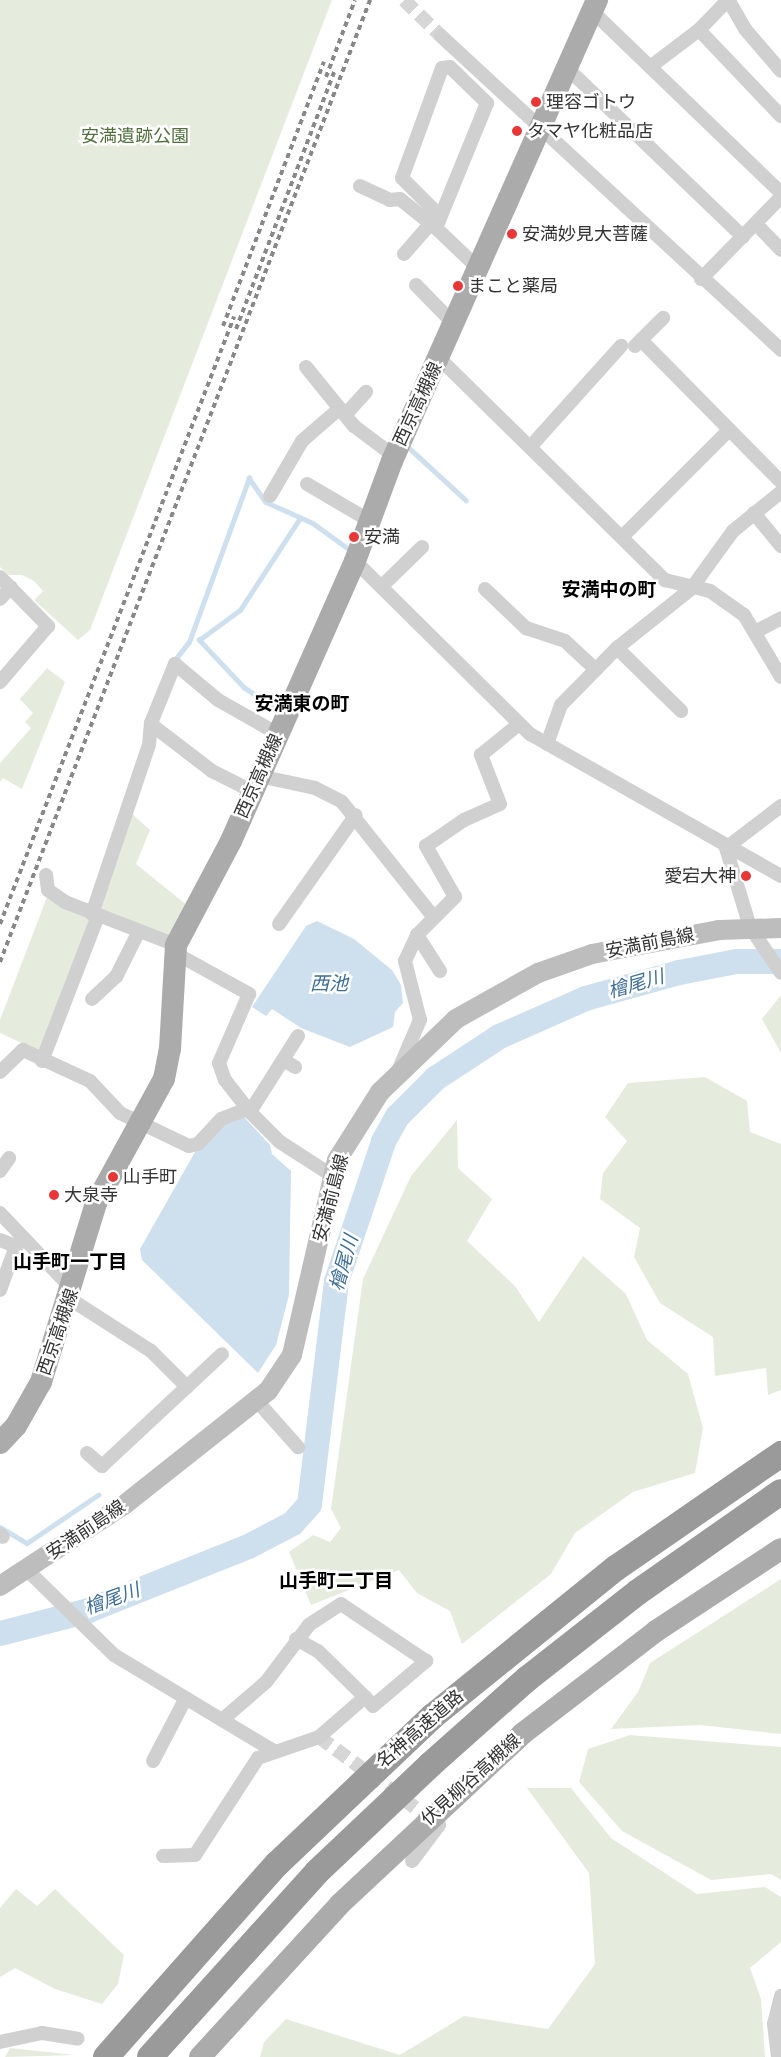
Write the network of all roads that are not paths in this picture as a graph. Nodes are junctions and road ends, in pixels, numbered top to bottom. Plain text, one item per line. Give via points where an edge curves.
1 (728, 0) edge
2 (594, 5) edge
3 (699, 30) junction
4 (441, 36) tunnel mouth
5 (650, 67) junction
6 (567, 68) junction
7 (781, 71) edge
8 (781, 116) edge
9 (540, 130) junction
10 (360, 186) dead end
11 (781, 193) edge
12 (781, 198) edge
13 (435, 222) junction
14 (756, 224) junction
15 (743, 237) junction
16 (781, 250) edge
17 (404, 254) dead end
18 (480, 270) junction
19 (701, 279) junction
20 (416, 285) dead end
21 (663, 318) dead end
22 (455, 325) junction
23 (632, 344) junction
24 (781, 350) edge
25 (442, 362) dead end
26 (306, 366) dead end
27 (366, 392) dead end
28 (343, 411) junction
29 (729, 430) junction
30 (531, 446) junction
31 (394, 456) junction
32 (781, 482) edge
33 (307, 484) dead end
34 (781, 492) edge
35 (270, 496) dead end
36 (754, 513) junction
37 (370, 521) junction
38 (622, 537) junction
39 (781, 546) edge
40 (422, 547) dead end
41 (355, 561) junction
42 (0, 577) edge
43 (382, 586) junction
44 (11, 587) junction
45 (485, 589) dead end
46 (691, 590) junction
47 (0, 599) edge
48 (781, 618) edge
49 (757, 631) junction
50 (617, 648) junction
51 (595, 669) junction
52 (781, 677) edge
53 (0, 682) edge
54 (681, 711) dead end
55 (519, 724) junction
56 (152, 725) junction
57 (278, 734) junction
58 (547, 744) junction
59 (256, 783) junction
60 (781, 806) edge
61 (356, 815) junction
62 (726, 848) junction
63 (46, 874) dead end
64 (781, 876) edge
65 (95, 915) junction
66 (432, 915) junction
67 (279, 924) dead end
68 (781, 928) edge
69 (139, 931) junction
70 (754, 932) junction
71 (417, 935) junction
72 (175, 949) junction
73 (440, 971) dead end
74 (781, 974) edge
75 (92, 999) dead end
76 (298, 1036) dead end
77 (283, 1060) junction
78 (42, 1061) junction
79 (295, 1067) dead end
80 (0, 1072) edge
81 (398, 1073) junction
82 (249, 1111) junction
83 (140, 1125) junction
84 (9, 1158) dead end
85 (0, 1171) edge
86 (333, 1176) junction
87 (0, 1213) edge
88 (0, 1240) edge
89 (20, 1242) junction
90 (0, 1290) edge
91 (71, 1294) junction
92 (222, 1354) dead end
93 (187, 1387) junction
94 (257, 1402) junction
95 (781, 1441) edge
96 (0, 1443) edge
97 (298, 1447) dead end
98 (87, 1453) dead end
99 (781, 1454) edge
100 (781, 1492) edge
101 (781, 1549) edge
102 (27, 1570) junction
103 (0, 1586) edge
104 (296, 1639) junction
105 (365, 1697) junction
106 (186, 1698) junction
107 (222, 1720) junction
108 (274, 1751) junction
109 (153, 1761) dead end
110 (356, 1784) junction
111 (438, 1825) dead end
112 (163, 1856) dead end
113 (412, 1861) dead end
114 (781, 1996) edge
115 (78, 2039) dead end
116 (0, 2042) edge
117 (106, 2057) edge
118 (150, 2057) edge
119 (200, 2057) edge
120 (778, 2057) edge

1 - 3 street
1 - 7 street via 745,29
2 - 5 street
2 - 6 main road, 西京高槻線
3 - 5 street
3 - 8 street
4 - 9 street
5 - 11 street
6 - 9 main road, 西京高槻線
6 - 15 street
9 - 18 main road, 西京高槻線
9 - 19 street
10 - 13 street via 390,200 400,199
12 - 14 street
13 - 13 street via 487,103 450,67 442,68 402,178
13 - 17 street
13 - 18 street
14 - 15 street
14 - 16 street
15 - 19 street
18 - 22 main road, 西京高槻線
19 - 24 street
20 - 22 street
21 - 23 street
22 - 31 main road, 西京高槻線
23 - 29 street
23 - 30 street
25 - 30 street
26 - 28 street via 320,373
27 - 28 street
28 - 31 street via 354,426
28 - 35 street via 302,441
29 - 32 street
29 - 38 street
30 - 38 street
31 - 37 main road, 西京高槻線
33 - 37 street
34 - 36 street
36 - 39 street
36 - 46 street via 733,531
37 - 41 main road, 西京高槻線
38 - 46 street via 665,580
40 - 43 street
41 - 43 street
41 - 57 main road, 西京高槻線
42 - 44 street
43 - 55 street
44 - 47 street
44 - 53 street via 48,626
45 - 51 street via 526,628 565,641
46 - 49 street via 710,591 729,602
46 - 50 street
48 - 49 street
49 - 52 street
50 - 51 street
50 - 54 street
51 - 58 street via 561,705
55 - 58 street
55 - 66 street via 481,755 500,804 464,820 426,846 455,897
56 - 57 street via 175,664 218,700
56 - 59 street via 212,771
56 - 65 street
57 - 59 main road, 西京高槻線
58 - 62 street
59 - 61 street via 315,788
59 - 72 main road, 西京高槻線
60 - 62 street
61 - 66 street
61 - 67 street via 293,897
62 - 64 street
62 - 70 street
63 - 65 street via 48,890
65 - 69 street
65 - 78 street
66 - 71 street
68 - 70 main road, 安満前島線
69 - 72 street
69 - 75 street via 116,977
70 - 74 street
70 - 81 main road, 安満前島線 via 653,940 538,973 456,1019
71 - 73 street
71 - 81 street via 404,962 420,1020
72 - 82 street via 249,994 219,1062 225,1080
72 - 83 main road, 西京高槻線 via 169,1063
76 - 77 street
77 - 79 street
77 - 82 street
78 - 80 street via 19,1051
78 - 83 street via 90,1081
81 - 86 main road, 安満前島線 via 359,1121
82 - 83 street via 221,1119 194,1146
82 - 86 street via 280,1142
83 - 91 main road, 西京高槻線 via 96,1203
84 - 85 street
86 - 94 main road, 安満前島線 via 292,1354
87 - 89 street
88 - 89 street
89 - 90 street
89 - 91 street
91 - 93 street via 151,1351
91 - 96 main road, 西京高槻線 via 41,1382 16,1426
92 - 93 street
93 - 98 street via 102,1466
94 - 97 street
94 - 102 main road, 安満前島線 via 124,1505
95 - 110 highway via 690,1501 516,1631 426,1709
99 - 110 highway, 名神高速道路 via 699,1508 532,1633
100 - 118 highway, 名神高速道路 via 638,1592 527,1679 438,1758 317,1872
101 - 119 main road, 伏見柳谷高槻線 via 656,1631 522,1734 340,1904
102 - 103 main road, 安満前島線
102 - 106 street via 114,1655
104 - 105 street via 318,1651
104 - 105 street via 341,1604 426,1661 373,1706
104 - 107 street via 266,1682
105 - 108 street via 319,1737
106 - 107 street
106 - 109 street
107 - 108 street
108 - 112 street via 249,1767 195,1856
110 - 117 highway, 名神高速道路 via 200,1948
111 - 113 street
114 - 120 street via 774,2024
115 - 116 street via 42,2033

